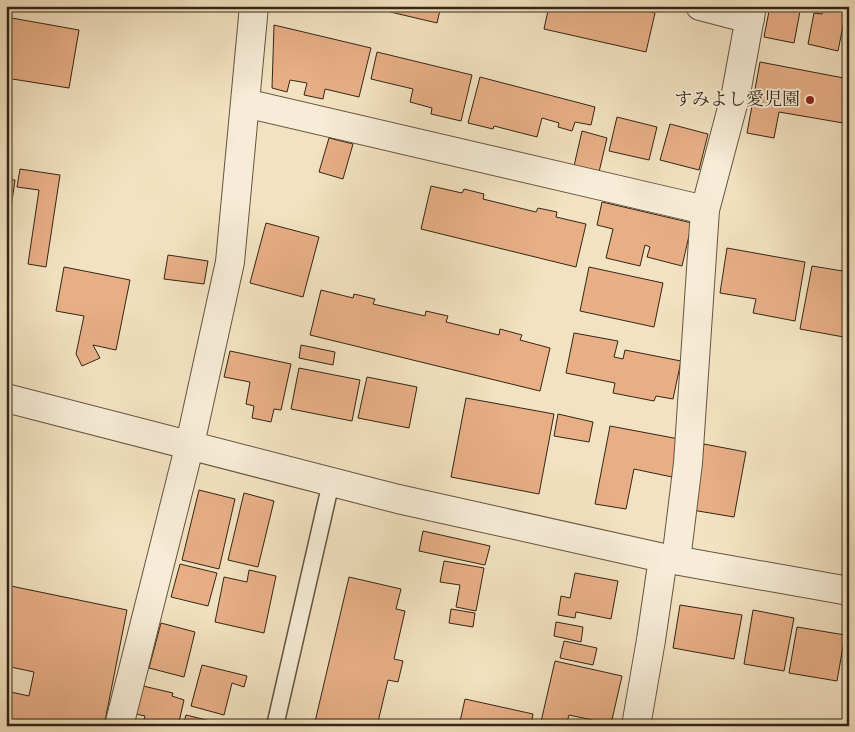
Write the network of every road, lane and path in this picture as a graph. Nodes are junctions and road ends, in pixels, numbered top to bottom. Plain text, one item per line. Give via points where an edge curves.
1 (254, 6) edge
2 (700, 6) edge
3 (751, 13) edge
4 (245, 103) junction
5 (705, 210) junction
6 (6, 398) edge
7 (190, 444) junction
8 (331, 482) junction
9 (669, 559) junction
10 (849, 591) edge
11 (120, 726) edge
12 (275, 726) edge
13 (636, 726) edge

1 - 4 street
2 - 3 street
3 - 5 street via 736,92
4 - 5 street
4 - 7 street via 230,262
5 - 9 street via 688,463
6 - 7 street
7 - 8 street
7 - 11 street
8 - 9 street via 398,500
8 - 12 lane
9 - 10 street
9 - 13 street

